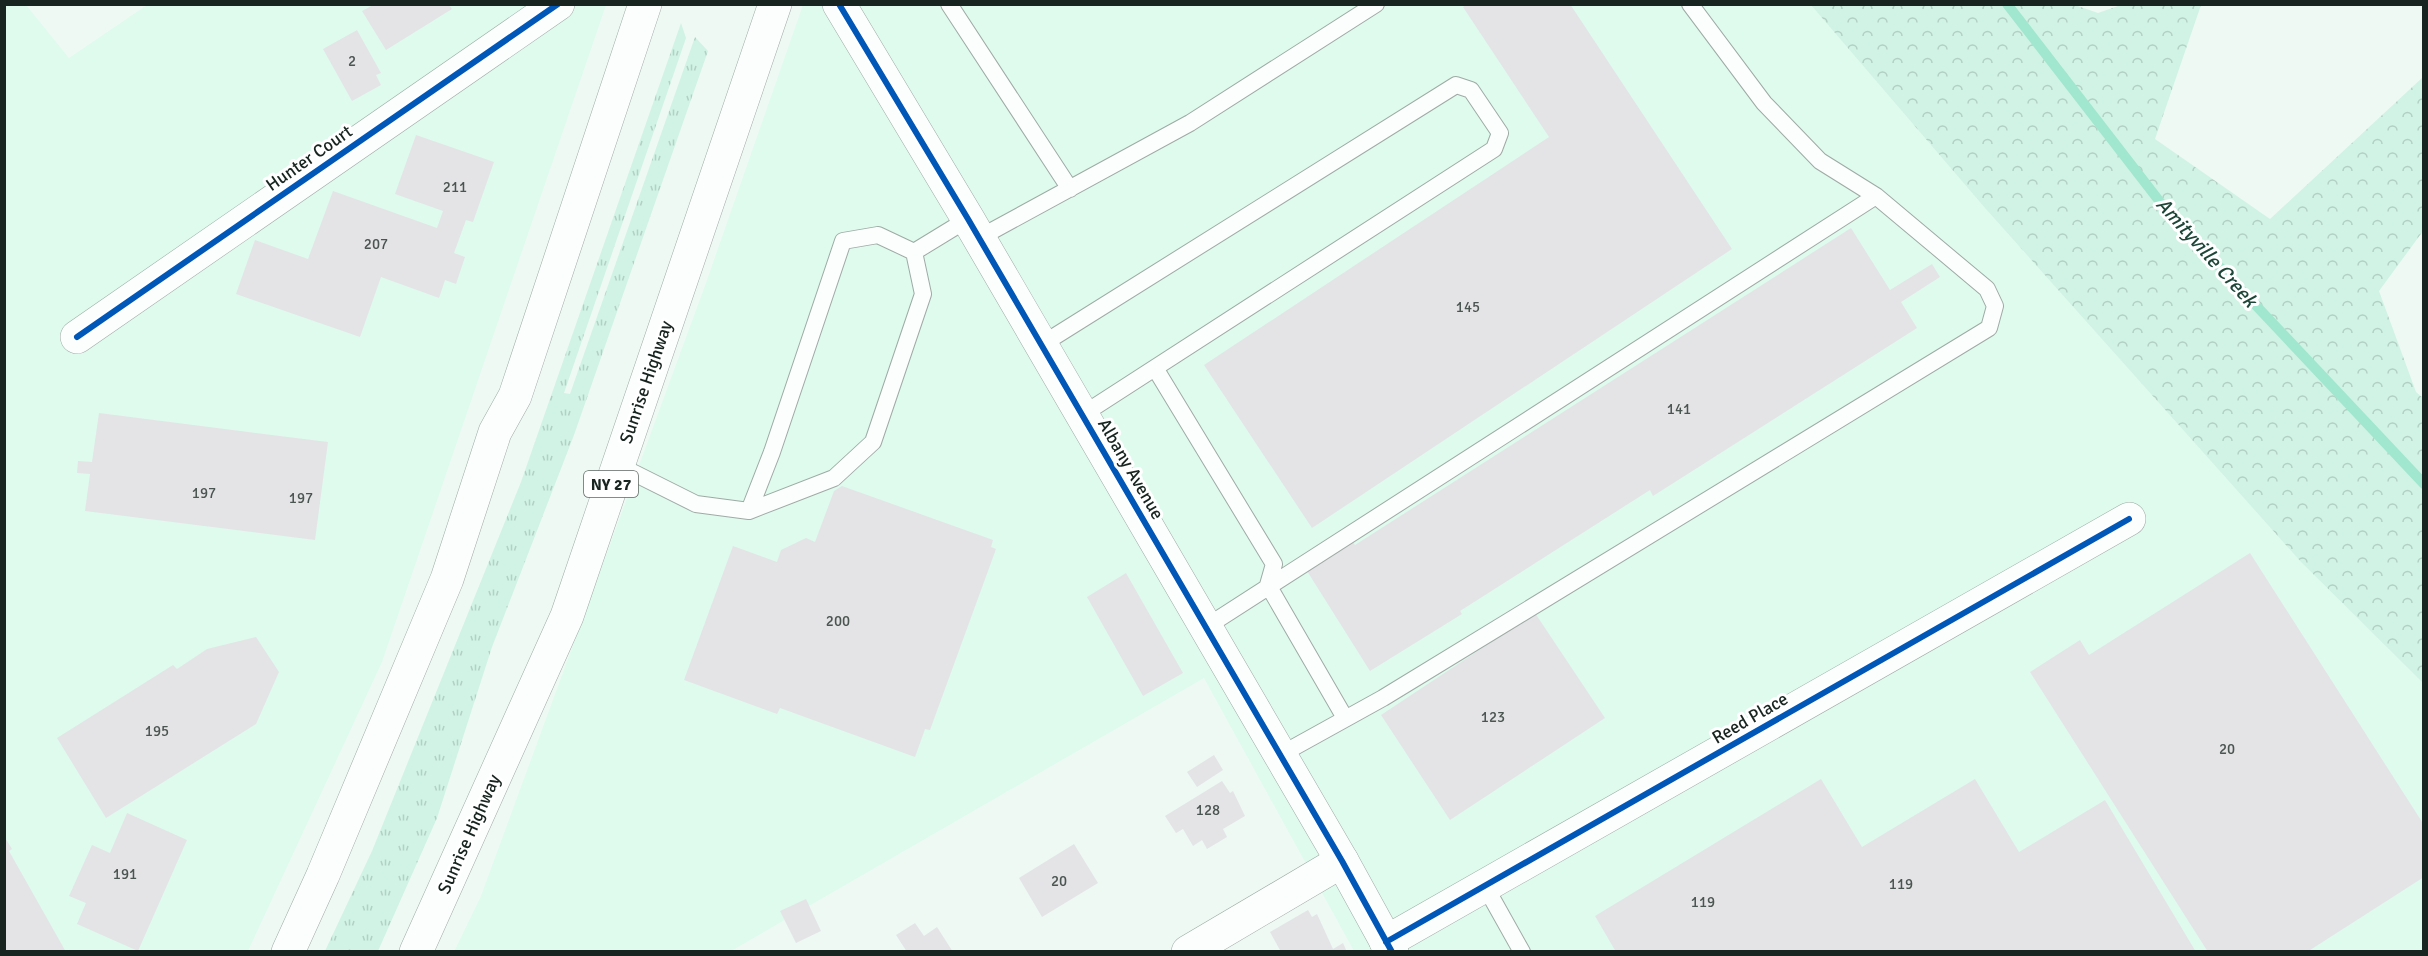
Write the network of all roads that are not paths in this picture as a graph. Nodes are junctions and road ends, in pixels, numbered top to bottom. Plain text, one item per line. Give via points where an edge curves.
1 (558, 4) edge
2 (645, 4) edge
3 (775, 4) edge
4 (839, 4) edge
5 (949, 4) edge
6 (1376, 4) edge
7 (1690, 4) edge
8 (1070, 189) junction
9 (1876, 196) junction
10 (974, 229) junction
11 (914, 252) junction
12 (78, 337) dead end
13 (1041, 345) junction
14 (1155, 368) junction
15 (1082, 415) junction
16 (618, 465) junction
17 (749, 511) junction
18 (2129, 519) dead end
19 (1268, 585) junction
20 (1206, 627) junction
21 (1345, 718) junction
22 (1280, 755) junction
23 (1342, 861) junction
24 (1485, 886) junction
25 (1389, 947) edge
26 (288, 951) edge
27 (417, 951) edge
28 (1188, 951) edge
29 (1522, 951) edge

1 - 12 main road, Hunter Court
2 - 26 main road via 515,396 495,432 447,579
3 - 16 main road, Sunrise Highway / NY 27
4 - 10 main road, Albany Avenue
5 - 8 lane
6 - 8 lane via 1190,123
7 - 9 lane via 1764,103 1820,161
8 - 10 lane
9 - 19 lane
9 - 21 lane via 1987,289 1995,306 1989,328
10 - 11 lane
10 - 13 main road, Albany Avenue
11 - 17 lane via 923,294 873,442 834,478
11 - 17 lane via 878,235 843,241
13 - 14 lane via 1456,85 1471,90 1500,133 1494,149
13 - 15 main road, Albany Avenue
14 - 15 lane
14 - 19 lane via 1274,564
15 - 20 main road, Albany Avenue
16 - 17 lane via 696,504
16 - 27 main road, Sunrise Highway / NY 27 via 567,615
18 - 24 main road, Reed Place
19 - 20 lane
19 - 21 lane
20 - 22 main road, Albany Avenue
21 - 22 lane
22 - 23 main road, Albany Avenue
23 - 25 main road, Albany Avenue
23 - 28 main road
24 - 25 main road, Reed Place
24 - 29 lane

